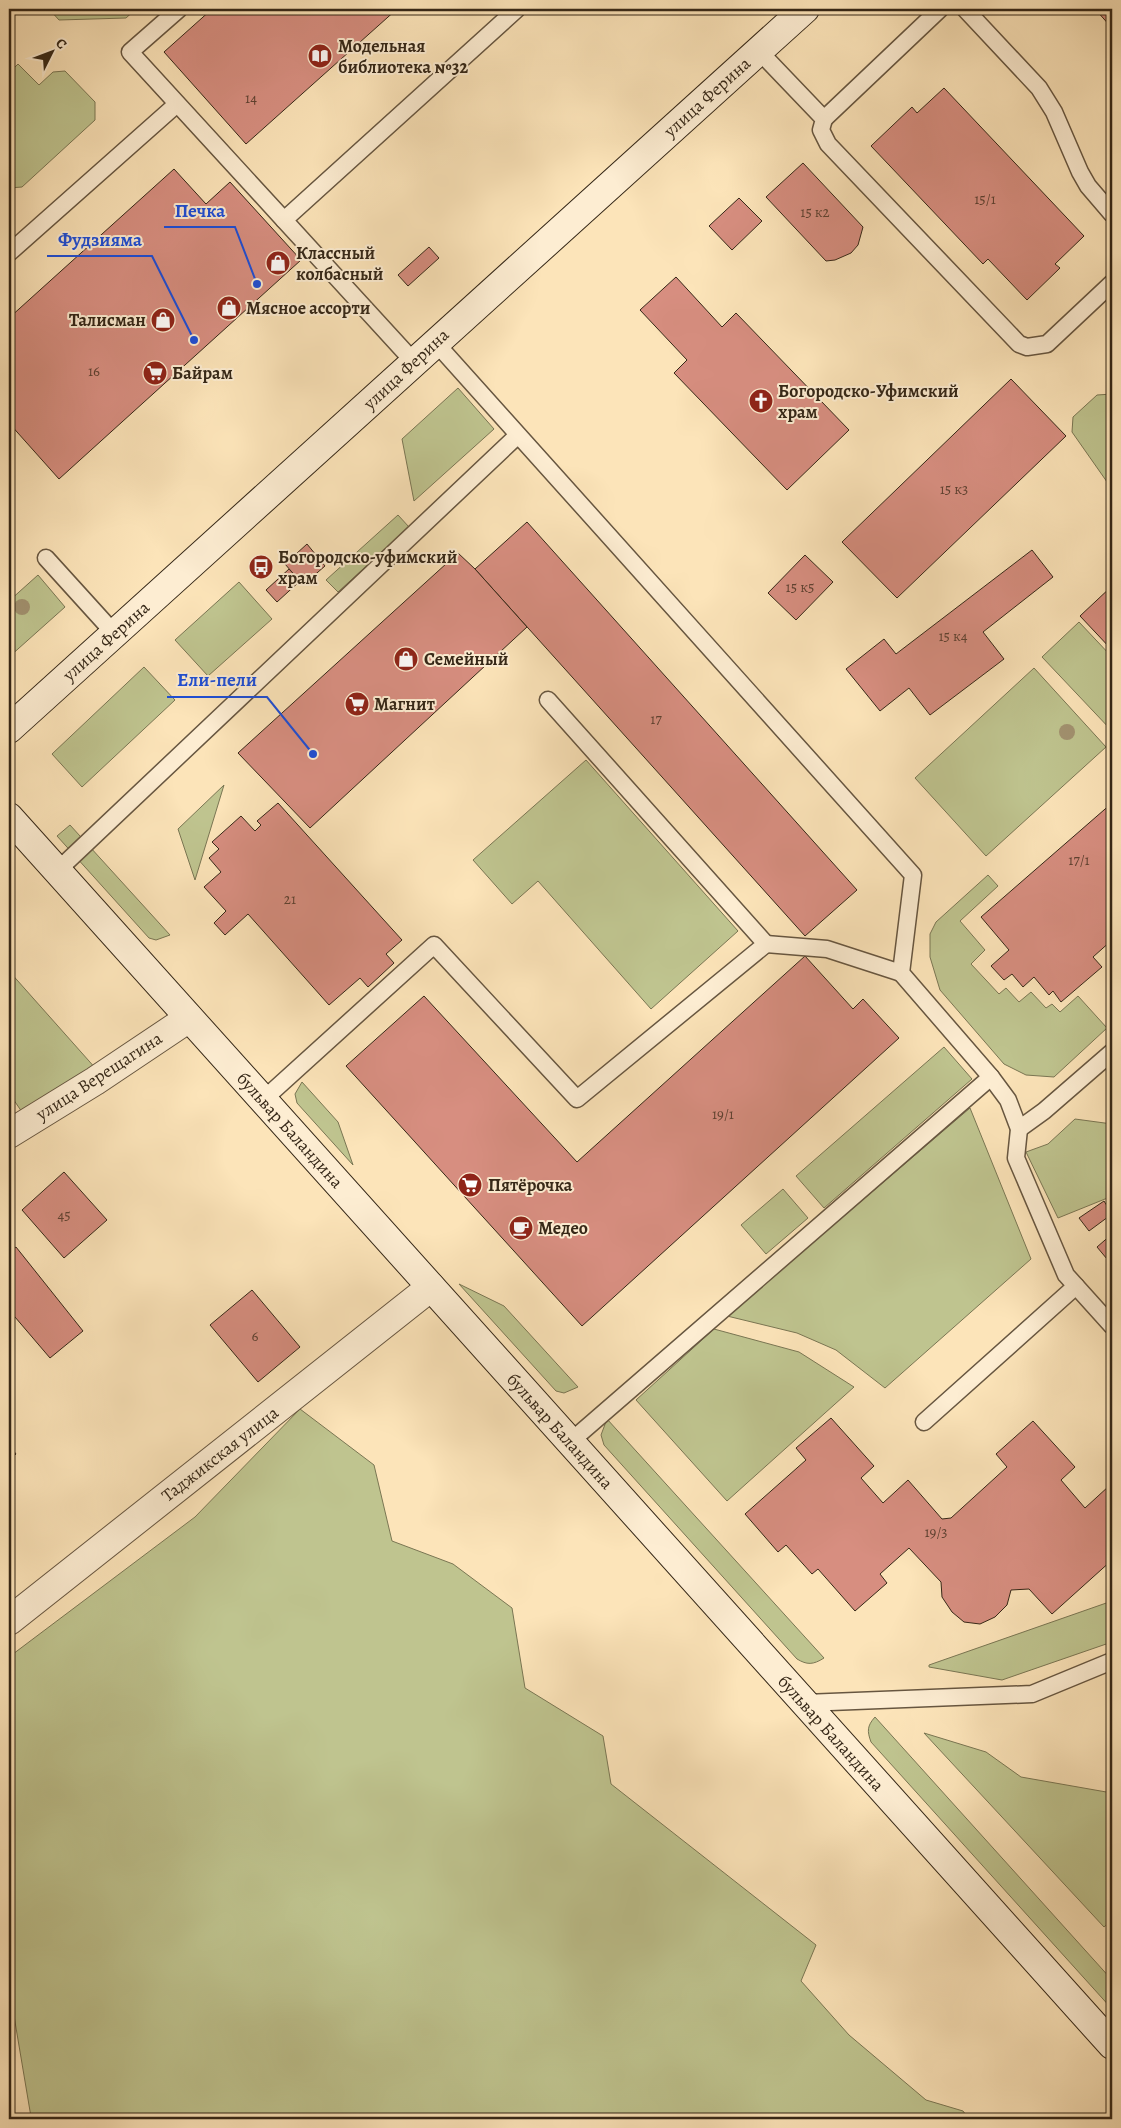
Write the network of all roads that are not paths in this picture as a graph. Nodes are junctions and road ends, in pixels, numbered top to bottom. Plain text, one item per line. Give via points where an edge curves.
1 (179, 9) edge
2 (517, 9) edge
3 (804, 9) edge
4 (940, 9) edge
5 (965, 9) edge
6 (758, 50) junction
7 (177, 104) junction
8 (824, 119) junction
9 (1112, 214) edge
10 (284, 220) junction
11 (9, 253) edge
12 (1112, 282) edge
13 (435, 342) junction
14 (414, 362) junction
15 (517, 436) junction
16 (46, 558) dead end
17 (114, 633) junction
18 (548, 700) dead end
19 (9, 729) edge
20 (9, 817) edge
21 (58, 871) junction
22 (766, 944) junction
23 (901, 973) junction
24 (189, 1018) junction
25 (1111, 1056) edge
26 (991, 1076) junction
27 (263, 1100) junction
28 (1018, 1129) junction
29 (9, 1134) edge
30 (1076, 1286) junction
31 (431, 1287) junction
32 (1112, 1326) edge
33 (924, 1422) dead end
34 (570, 1442) junction
35 (9, 1621) edge
36 (1112, 1661) edge
37 (805, 1703) junction
38 (1112, 2045) edge

1 - 7 lane via 130,52
2 - 10 lane
3 - 6 main road, улица Ферина
4 - 8 lane
5 - 9 lane via 1039,88 1054,112 1088,186
6 - 8 lane
6 - 13 main road, улица Ферина
7 - 10 lane
7 - 11 lane
8 - 12 lane via 821,130 828,144 1018,344 1036,347 1047,344
10 - 14 lane
13 - 14 main road, улица Ферина
13 - 15 lane
14 - 17 main road, улица Ферина
15 - 21 lane
15 - 23 lane via 913,874
16 - 17 lane
17 - 19 main road, улица Ферина
18 - 22 lane
20 - 21 main road, бульвар Баландина
21 - 24 main road, бульвар Баландина
22 - 23 lane via 828,949
22 - 27 lane via 577,1099 434,945
23 - 26 lane
24 - 27 main road, бульвар Баландина
24 - 29 main road, улица Верещагина
25 - 28 lane
26 - 28 lane via 1008,1100
26 - 34 lane
27 - 31 main road, бульвар Баландина
28 - 30 lane via 1016,1158 1066,1275
30 - 32 lane
30 - 33 lane
31 - 34 main road, бульвар Баландина
31 - 35 main road, Таджикская улица
34 - 37 main road, бульвар Баландина
36 - 37 lane via 1032,1694
37 - 38 main road, бульвар Баландина

